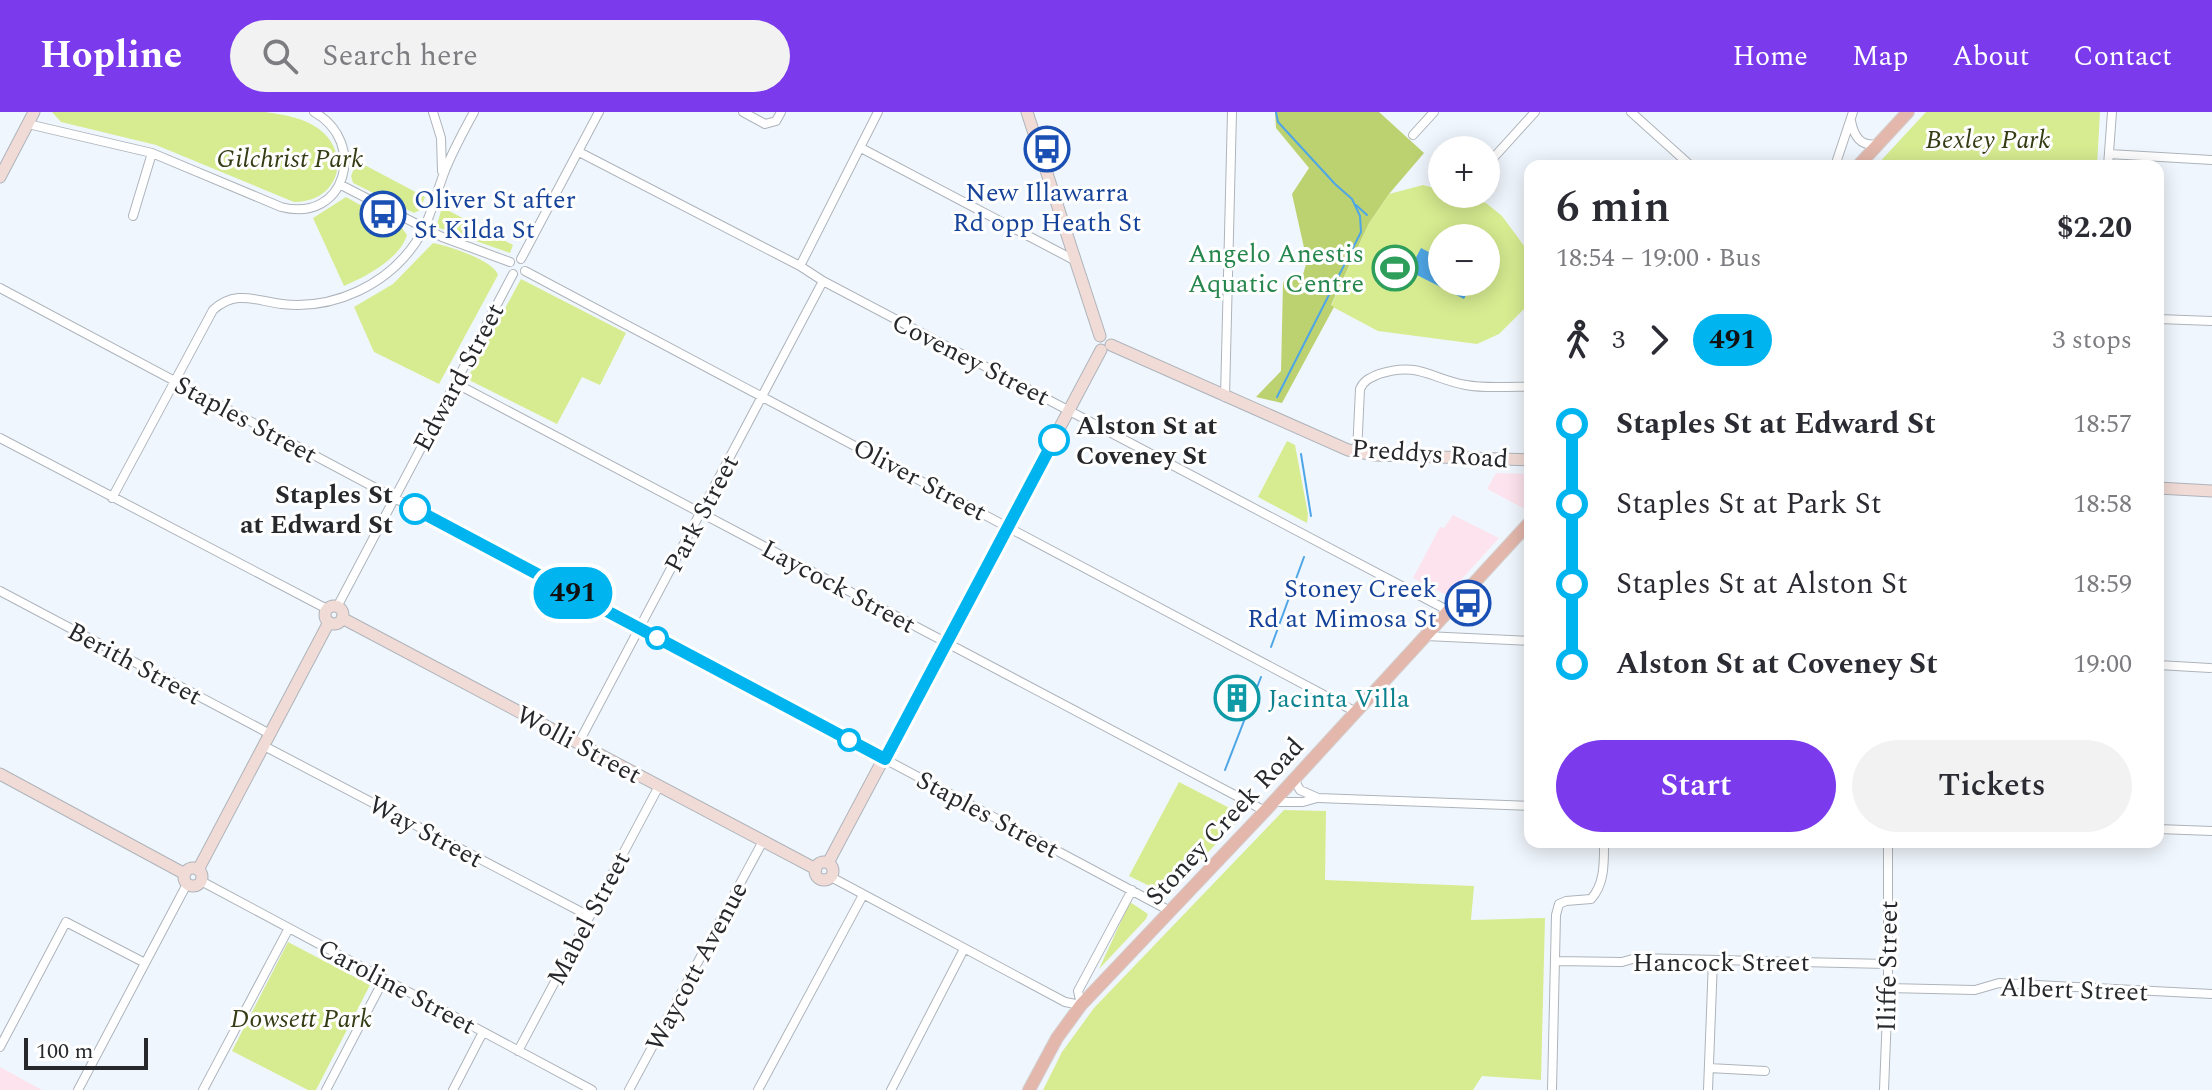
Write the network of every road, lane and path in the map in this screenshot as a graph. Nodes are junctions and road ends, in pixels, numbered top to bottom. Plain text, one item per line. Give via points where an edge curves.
1 (34, 112) edge
2 (433, 112) edge
3 (474, 112) edge
4 (599, 112) edge
5 (743, 112) edge
6 (781, 112) edge
7 (878, 112) edge
8 (1027, 112) edge
9 (1232, 112) edge
10 (1434, 112) edge
11 (1534, 112) edge
12 (1631, 112) edge
13 (1908, 112) edge
14 (2112, 112) edge
15 (317, 113) edge
16 (1852, 116) edge
17 (28, 124) junction
18 (1413, 135) dead end
19 (1879, 143) junction
20 (861, 148) junction
21 (1500, 150) edge
22 (579, 152) junction
23 (152, 153) junction
24 (2109, 154) junction
25 (1684, 160) edge
26 (1837, 160) edge
27 (1863, 160) edge
28 (2108, 160) edge
29 (2212, 160) edge
30 (0, 177) edge
31 (440, 184) junction
32 (341, 185) junction
33 (133, 216) dead end
34 (424, 228) junction
35 (521, 259) junction
36 (1074, 260) junction
37 (510, 262) junction
38 (800, 266) junction
39 (525, 271) junction
40 (513, 274) junction
41 (823, 281) junction
42 (0, 288) edge
43 (2164, 319) edge
44 (2212, 321) edge
45 (1106, 348) junction
46 (174, 381) junction
47 (455, 383) junction
48 (1524, 387) edge
49 (762, 396) junction
50 (1225, 397) junction
51 (1070, 410) junction
52 (0, 438) edge
53 (1357, 453) junction
54 (1524, 460) edge
55 (2164, 488) edge
56 (2212, 491) edge
57 (112, 498) junction
58 (395, 498) junction
59 (700, 513) junction
60 (1008, 527) junction
61 (1524, 529) edge
62 (0, 591) edge
63 (1449, 611) junction
64 (334, 614) junction
65 (639, 629) junction
66 (1426, 636) junction
67 (1524, 641) edge
68 (947, 642) junction
69 (2164, 665) edge
70 (2211, 668) edge
71 (1356, 712) junction
72 (270, 734) junction
73 (578, 744) junction
74 (264, 746) junction
75 (885, 759) junction
76 (0, 774) edge
77 (1299, 774) junction
78 (659, 786) junction
79 (1318, 798) junction
80 (1524, 806) edge
81 (1269, 807) junction
82 (2164, 829) edge
83 (2212, 831) edge
84 (763, 841) junction
85 (1604, 848) edge
86 (1888, 848) edge
87 (828, 863) junction
88 (816, 869) junction
89 (199, 876) junction
90 (831, 877) junction
91 (186, 879) junction
92 (1132, 890) junction
93 (863, 895) junction
94 (1170, 911) junction
95 (589, 916) junction
96 (289, 928) junction
97 (964, 949) junction
98 (1713, 960) junction
99 (1556, 961) junction
100 (145, 963) junction
101 (1887, 964) junction
102 (384, 979) junction
103 (1888, 988) junction
104 (2212, 994) edge
105 (1081, 1005) junction
106 (483, 1032) junction
107 (0, 1047) edge
108 (518, 1051) junction
109 (1709, 1068) junction
110 (1765, 1071) dead end
111 (586, 1088) edge
112 (78, 1090) edge
113 (203, 1090) edge
114 (326, 1090) edge
115 (453, 1090) edge
116 (629, 1090) edge
117 (758, 1090) edge
118 (891, 1090) edge
119 (1029, 1090) edge
120 (1552, 1090) edge
121 (1708, 1090) edge
122 (1884, 1090) edge

1 - 17 street
2 - 31 street via 442,151
3 - 31 street
4 - 22 street
5 - 6 street via 765,124 776,121
7 - 20 street
8 - 36 street
9 - 50 street
10 - 18 street
11 - 21 street
12 - 25 street
13 - 19 main road
14 - 24 street
15 - 32 street via 337,135 344,153
16 - 19 street via 1857,139
16 - 26 street
17 - 23 street
17 - 30 street
19 - 27 main road
20 - 36 street
20 - 38 street
22 - 35 street
22 - 38 street, Coveney Street
23 - 32 street via 290,209 323,202
23 - 33 street
24 - 28 street
24 - 29 street
31 - 34 street
32 - 34 street
34 - 37 street
34 - 46 street via 396,266 349,295 316,304 246,296 223,301 209,316
35 - 37 street
35 - 39 street
36 - 45 street, Preddys Road via 1100,336 1108,337
37 - 40 street
38 - 41 street, Coveney Street
39 - 40 street
39 - 49 street, Oliver Street
40 - 47 street, Edward Street
41 - 49 street, Park Street
41 - 51 street, Coveney Street
42 - 46 street, Staples Street
43 - 44 street
45 - 50 street, Preddys Road
45 - 51 street
46 - 57 street
46 - 58 street, Staples Street
47 - 58 street, Edward Street
47 - 59 street, Laycock Street
48 - 53 street via 1468,386 1411,369 1374,376 1360,389
49 - 59 street, Park Street
49 - 60 street, Oliver Street
50 - 53 street, Preddys Road
51 - 60 street
51 - 63 street, Coveney Street
52 - 57 street, Wolli Street
53 - 54 street, Preddys Road
55 - 56 street
57 - 64 street, Wolli Street
58 - 64 street, Edward Street
58 - 65 street, Staples Street
59 - 65 street, Park Street
59 - 68 street, Laycock Street
60 - 68 street
60 - 71 street, Oliver Street
61 - 63 main road, Stoney Creek Road
62 - 72 street, Berith Street
63 - 66 main road, Stoney Creek Road
64 - 72 street, Edward Street
64 - 73 street, Wolli Street
65 - 73 street, Park Street
65 - 75 street, Staples Street
66 - 67 street
66 - 71 main road, Stoney Creek Road
68 - 75 street
68 - 81 street, Laycock Street
69 - 70 street
71 - 77 main road, Stoney Creek Road
72 - 74 street, Edward Street
73 - 78 street, Wolli Street
74 - 89 street, Edward Street
74 - 95 street, Way Street
75 - 87 street
75 - 92 street, Staples Street
76 - 91 street
77 - 79 street via 1300,790
77 - 81 main road, Stoney Creek Road
78 - 84 street, Wolli Street
78 - 95 street, Mabel Street
79 - 80 street
79 - 81 street
81 - 94 main road, Stoney Creek Road
82 - 83 street
84 - 88 street, Wolli Street
84 - 116 street, Waycott Avenue
85 - 99 street via 1598,891 1591,899 1559,904
86 - 101 street, Iliffe Street
87 - 88 street
87 - 90 street
88 - 90 street via 821,879
89 - 91 street via 195,886
89 - 96 street, Caroline Street
90 - 93 street
91 - 100 street
92 - 94 street, Staples Street
92 - 105 street via 1078,991
93 - 97 street
93 - 117 street
94 - 105 main road, Stoney Creek Road
95 - 108 street, Mabel Street
96 - 102 street, Caroline Street
96 - 113 street
97 - 105 street via 1065,1002
97 - 118 street
98 - 99 street, Hancock Street
98 - 101 street, Hancock Street
98 - 109 street
99 - 120 street
100 - 107 street via 66,922
100 - 112 street
101 - 103 street, Iliffe Street
102 - 106 street, Caroline Street
102 - 114 street
103 - 104 street, Albert Street via 1975,990 1999,983
103 - 122 street, Iliffe Street
105 - 119 main road, Stoney Creek Road
106 - 108 street, Caroline Street
106 - 115 street
108 - 111 street, Caroline Street
109 - 110 street
109 - 121 street

